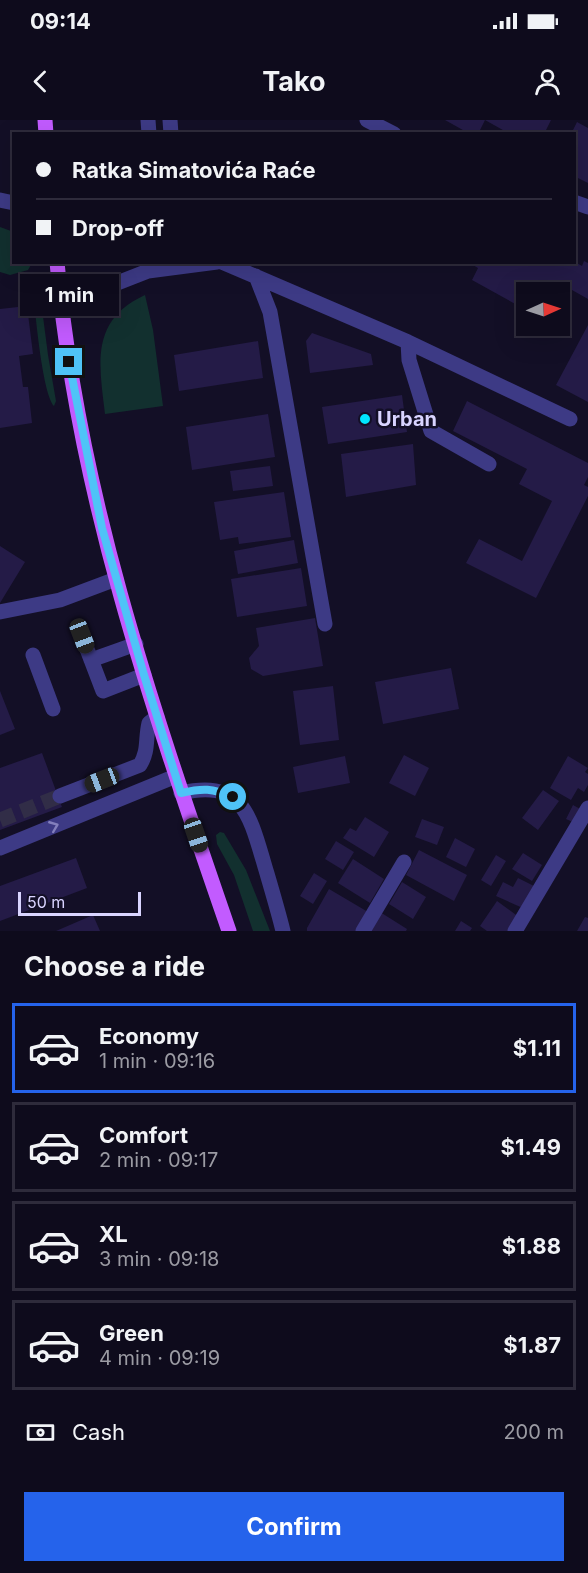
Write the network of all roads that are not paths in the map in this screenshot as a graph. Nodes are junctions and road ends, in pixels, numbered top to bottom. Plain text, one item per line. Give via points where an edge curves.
1 (367, 120) edge
2 (390, 132) edge
3 (57, 264) edge
4 (191, 264) edge
5 (224, 264) edge
6 (149, 267) edge
7 (256, 276) junction
8 (61, 305) junction
9 (408, 342) junction
10 (570, 419) dead end
11 (489, 464) dead end
12 (116, 579) junction
13 (0, 612) edge
14 (325, 624) dead end
15 (82, 636) dead end
16 (136, 645) junction
17 (33, 655) dead end
18 (91, 660) junction
19 (144, 675) junction
20 (53, 709) dead end
21 (157, 717) junction
22 (176, 776) junction
23 (181, 793) junction
24 (60, 796) tunnel mouth
25 (588, 808) edge
26 (0, 848) edge
27 (404, 862) dead end
28 (229, 931) edge
29 (284, 931) edge
30 (363, 931) edge
31 (515, 931) edge

1 - 2 street
3 - 8 main road
4 - 6 street
5 - 7 street
6 - 8 street
7 - 9 street
7 - 14 street via 270,312
8 - 12 main road via 71,382
9 - 10 street
9 - 11 street via 409,360 431,431
12 - 13 street via 60,600
12 - 16 main road
15 - 18 street
16 - 18 street
16 - 19 main road
17 - 20 street
18 - 19 street via 103,691
19 - 21 main road
21 - 22 main road
21 - 24 street via 149,723 147,753 140,765
22 - 23 main road
26 -> 22 street
23 - 28 main road
23 - 29 street via 217,790 233,797 244,808
25 - 31 street
27 - 30 street

